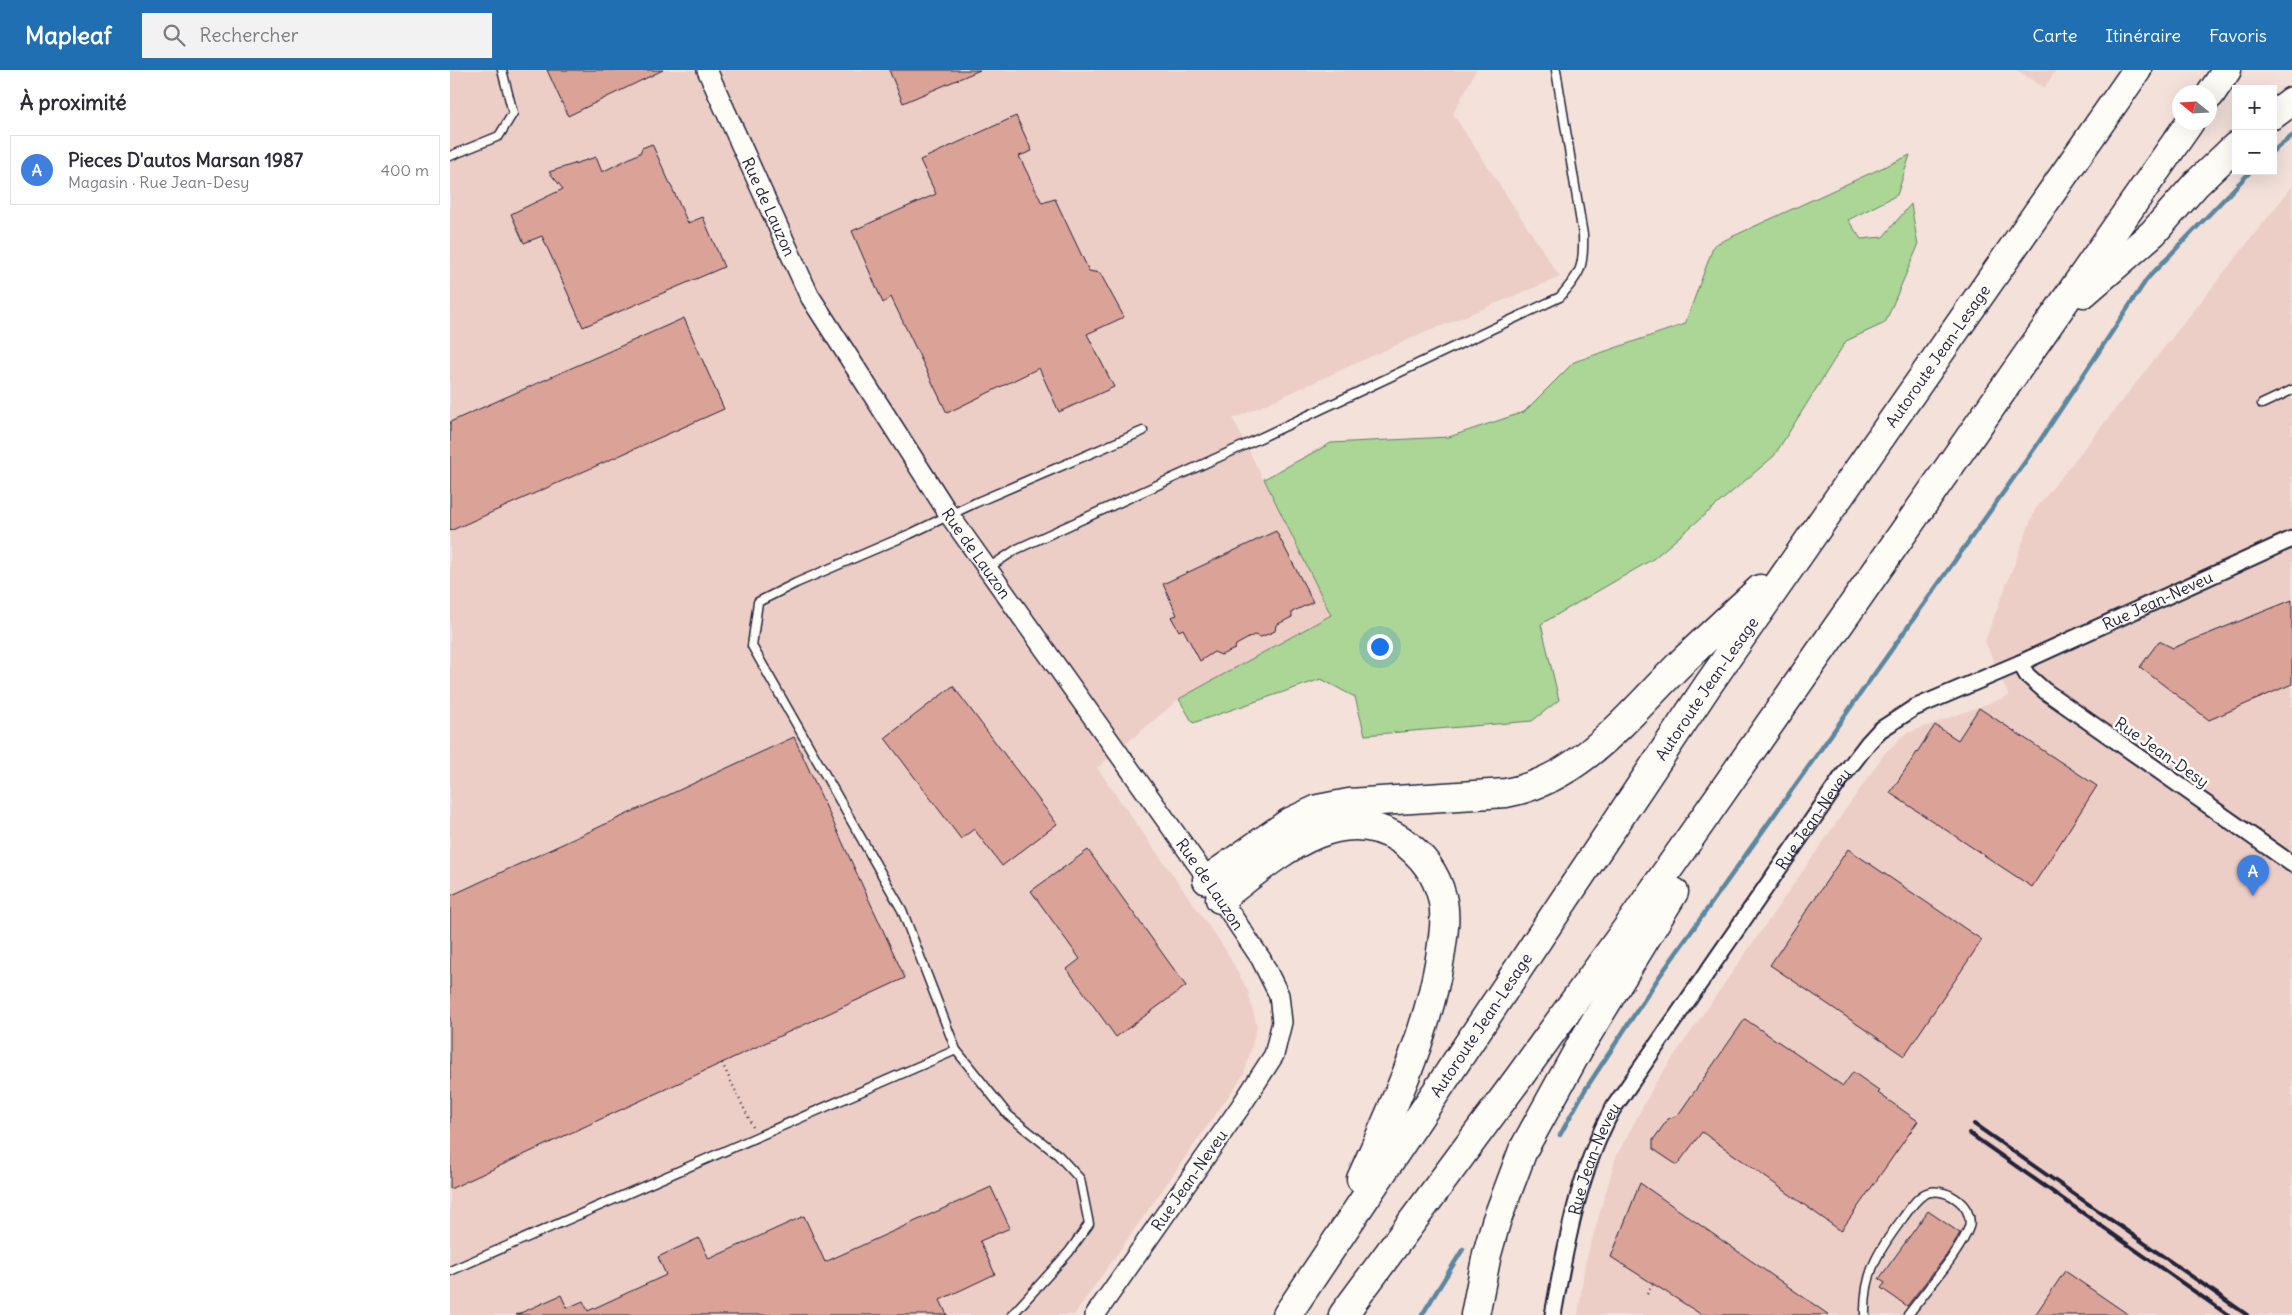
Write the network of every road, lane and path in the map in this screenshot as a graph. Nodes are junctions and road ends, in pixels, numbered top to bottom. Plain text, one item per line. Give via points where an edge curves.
1 (502, 70) edge
2 (707, 70) edge
3 (1556, 70) edge
4 (2137, 70) edge
5 (2227, 70) edge
6 (2217, 85) edge
7 (2292, 101) edge
8 (2277, 112) edge
9 (2184, 130) edge
10 (2232, 150) edge
11 (450, 156) edge
12 (2054, 318) junction
13 (2292, 390) edge
14 (2262, 404) dead end
15 (1143, 431) dead end
16 (950, 516) junction
17 (2292, 539) edge
18 (1798, 555) junction
19 (987, 569) junction
20 (2020, 663) junction
21 (1730, 782) junction
22 (2292, 864) edge
23 (1214, 889) junction
24 (1282, 1013) joint
25 (956, 1050) junction
26 (722, 1063) dead end
27 (758, 1136) junction
28 (1328, 1253) junction
29 (450, 1271) edge
30 (1653, 1284) dead end
31 (1646, 1294) dead end
32 (1012, 1315) edge
33 (1095, 1315) edge
34 (1286, 1315) edge
35 (1343, 1315) edge
36 (1475, 1315) edge
37 (1553, 1315) edge
38 (1865, 1315) edge
39 (1908, 1315) edge

1 - 11 lane via 513,113 500,136
2 - 16 street, Rue de Lauzon via 809,296
3 - 19 lane via 1584,253 1584,262 1575,280 1560,297 1017,549
4 - 18 highway, Autoroute Jean-Lesage
5 - 6 highway
7 - 8 highway
9 - 12 highway
10 - 12 highway via 2196,184 2153,234
12 - 21 highway
13 - 14 lane
15 - 16 lane
16 - 19 street, Rue de Lauzon
16 - 25 lane via 758,602 752,646 902,910
17 - 20 street, Rue Jean-Neveu
18 - 23 highway via 1682,662 1594,750 1561,773 1506,793 1349,802 1318,809 1290,822
18 - 28 highway, Autoroute Jean-Lesage
19 - 23 street, Rue de Lauzon
20 - 22 street, Rue Jean-Desy via 2027,675 2045,691
20 - 37 street, Rue Jean-Neveu via 1896,718 1868,742 1842,777 1610,1115 1592,1152 1574,1206
21 - 35 highway via 1526,1068
21 - 36 highway via 1674,893 1590,1029 1523,1150 1496,1222
23 - 24 street, Rue de Lauzon via 1270,975 1279,995
23 - 28 highway via 1324,830 1350,826 1369,827 1387,833 1412,848 1432,870 1443,899 1442,942 1426,1017 1406,1078
24 - 33 street, Rue Jean-Neveu via 1277,1047 1263,1074
25 - 27 lane
25 - 32 lane via 1008,1115 1058,1155 1080,1179 1089,1224 1069,1252
26 - 27 path
27 - 29 lane
28 - 34 highway, Autoroute Jean-Lesage
30 - 31 path
38 - 39 lane via 1864,1293 1882,1246 1923,1195 1935,1192 1960,1201 1967,1209 1970,1224 1960,1245

